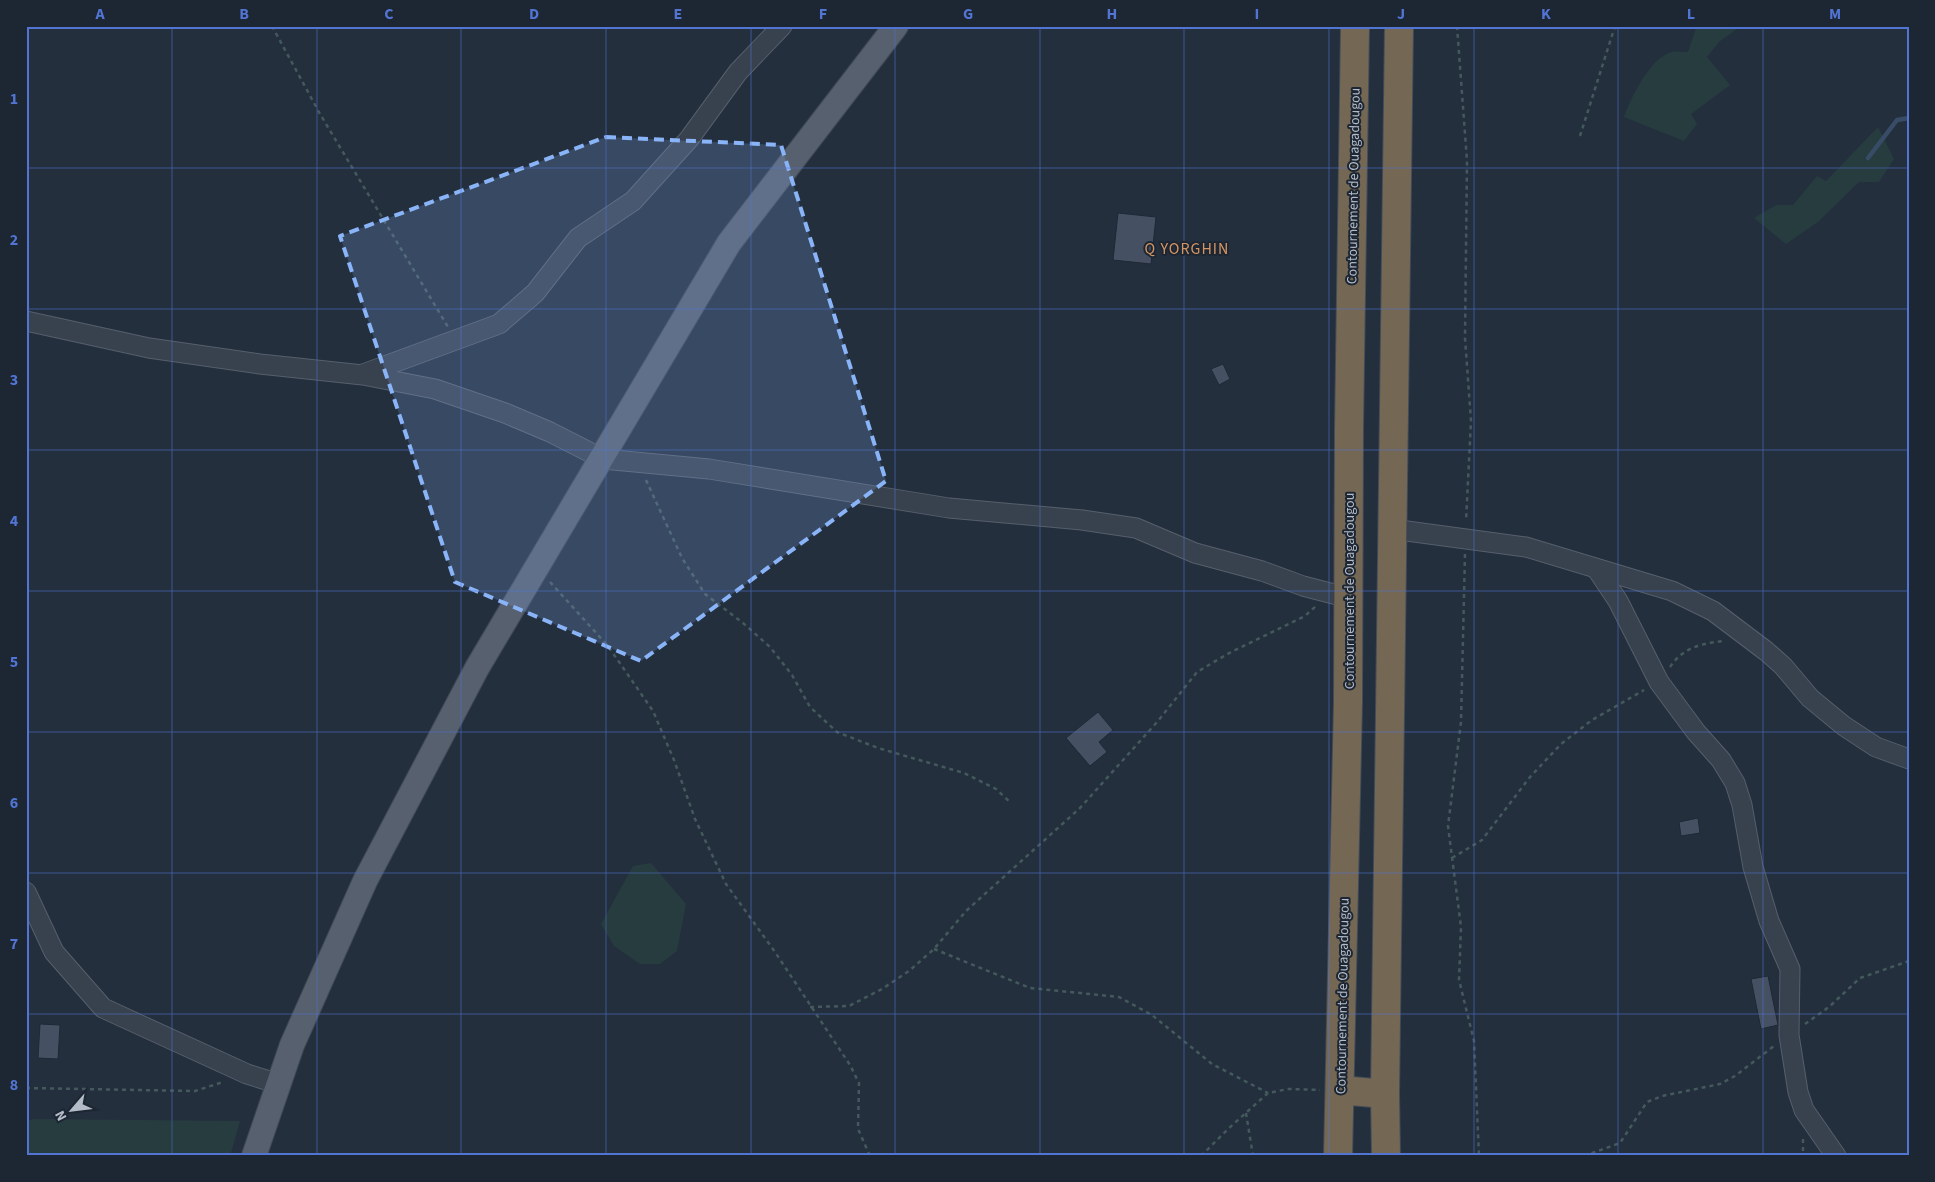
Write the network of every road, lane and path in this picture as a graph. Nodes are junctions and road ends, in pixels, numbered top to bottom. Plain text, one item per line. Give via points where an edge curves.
1 (272, 26) edge
2 (782, 26) edge
3 (896, 26) edge
4 (1355, 26) edge
5 (1399, 26) edge
6 (1457, 26) edge
7 (1615, 26) edge
8 (1580, 136) dead end
9 (26, 321) edge
10 (456, 341) junction
11 (363, 374) junction
12 (603, 459) junction
13 (631, 461) junction
14 (1392, 529) junction
15 (1465, 538) junction
16 (537, 568) junction
17 (1596, 568) junction
18 (1339, 596) junction
19 (1749, 639) junction
20 (1660, 682) junction
21 (1909, 759) edge
22 (1010, 802) dead end
23 (1452, 858) junction
24 (26, 892) edge
25 (934, 949) junction
26 (1909, 961) edge
27 (810, 1007) junction
28 (1789, 1035) junction
29 (247, 1074) junction
30 (279, 1084) junction
31 (26, 1088) edge
32 (1340, 1090) junction
33 (1268, 1093) junction
34 (1385, 1094) junction
35 (1246, 1113) junction
36 (254, 1156) edge
37 (870, 1156) edge
38 (1202, 1156) edge
39 (1253, 1156) edge
40 (1338, 1156) edge
41 (1386, 1156) edge
42 (1479, 1156) edge
43 (1584, 1156) edge
44 (1836, 1156) edge

1 - 10 path via 320,114
2 - 10 street via 738,72 689,139 633,201 578,238 535,293 498,324
3 - 12 main road via 729,243
4 - 18 highway, Contournement de Ouagadougou
5 - 14 highway
6 - 15 path via 1468,161 1465,338 1471,421
7 - 8 path
9 - 11 street via 149,348
10 - 11 street
11 - 12 street via 435,390 505,413
12 - 13 street
12 - 16 main road
13 - 18 street via 709,469 949,508 1136,528 1195,553 1262,570
13 - 22 path via 647,483 682,558 705,594 770,646 792,675 810,708 837,732 878,748 964,773 996,789
14 - 15 street
14 - 34 highway
15 - 17 street via 1526,547
15 - 23 path via 1461,722 1448,826
16 - 27 path via 608,646 653,711 695,819 726,884
16 - 30 main road via 477,668 365,881 292,1045
17 - 19 street via 1672,591 1713,611
17 - 20 street via 1618,601
18 - 25 path via 1197,672 1080,808 966,911
18 - 32 highway, Contournement de Ouagadougou
19 - 20 path via 1703,643 1676,657
19 - 21 street via 1783,666 1810,698 1844,726 1876,747
20 - 23 path via 1592,720 1561,744 1530,777 1482,840
20 - 28 street via 1735,783 1753,867 1769,920 1790,969
23 - 42 path via 1462,927 1459,980 1474,1041
24 - 29 street via 54,952 103,1008
25 - 27 path via 909,971 849,1006
25 - 33 path via 1030,988 1119,998 1152,1015 1212,1064
26 - 28 path via 1860,978 1829,1007
27 - 37 path via 859,1083 858,1129
28 - 43 path via 1720,1084 1647,1102 1620,1143
28 - 44 street via 1804,1110
29 - 30 street
29 - 31 path via 195,1091
30 - 36 main road
32 - 33 path via 1288,1089
32 - 34 highway
32 - 40 highway, Contournement de Ouagadougou
33 - 35 path
34 - 41 highway
35 - 38 path
35 - 39 path

